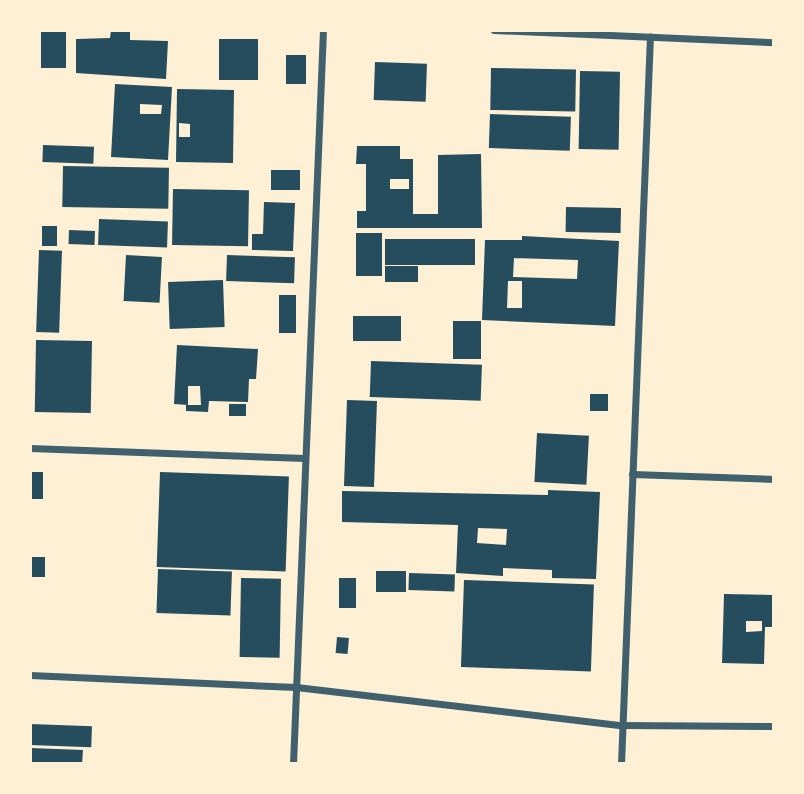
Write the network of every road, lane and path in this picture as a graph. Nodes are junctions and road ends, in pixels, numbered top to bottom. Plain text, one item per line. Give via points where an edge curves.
1 (323, 30) edge
2 (494, 30) edge
3 (650, 37) junction
4 (774, 42) edge
5 (30, 448) edge
6 (305, 458) junction
7 (632, 474) junction
8 (774, 479) edge
9 (30, 675) edge
10 (296, 687) junction
11 (621, 725) junction
12 (774, 726) edge
13 (293, 764) edge
14 (621, 764) edge

1 - 6 street
2 - 3 street
3 - 4 street
3 - 7 street
5 - 6 street
6 - 10 street
7 - 8 street
7 - 11 street
9 - 10 street
10 - 11 street
10 - 13 street
11 - 12 street
11 - 14 street

